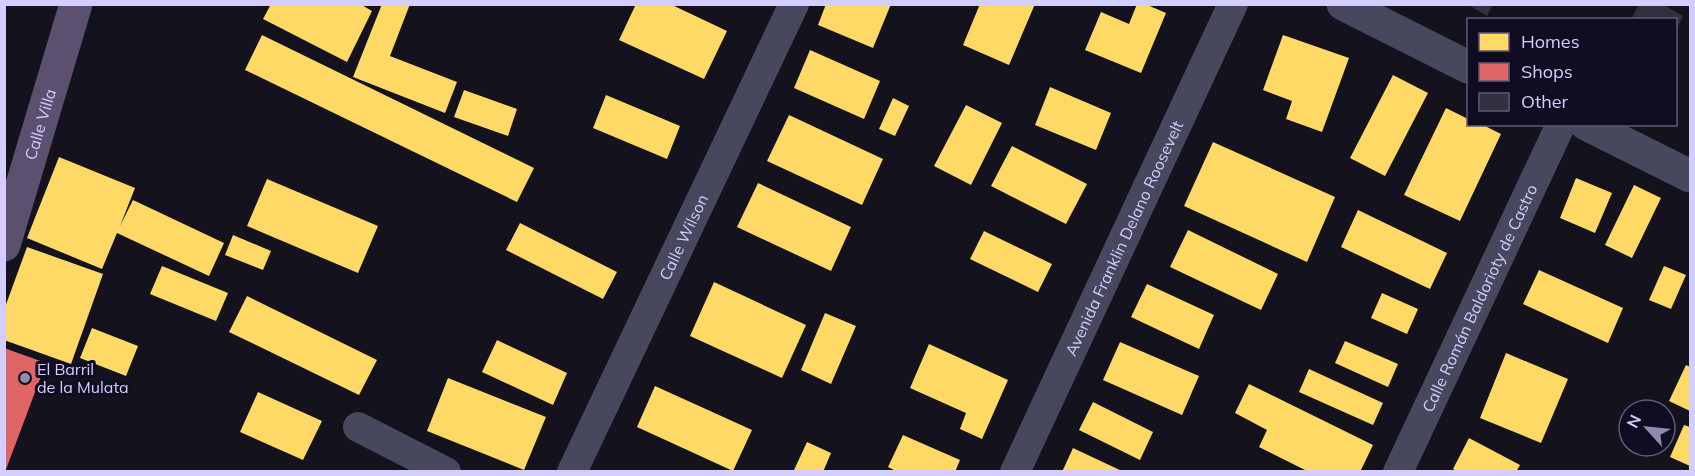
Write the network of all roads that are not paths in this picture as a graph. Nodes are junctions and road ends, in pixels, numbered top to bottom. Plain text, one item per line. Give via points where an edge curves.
1 (76, 4) edge
2 (794, 4) edge
3 (1233, 4) edge
4 (1344, 4) edge
5 (1467, 66) edge
6 (1560, 126) edge
7 (1590, 126) edge
8 (1690, 176) edge
9 (4, 245) edge
10 (358, 427) dead end
11 (446, 471) edge
12 (572, 471) edge
13 (1015, 471) edge
14 (1398, 471) edge

1 - 9 main road, Calle Villa
2 - 12 street, Calle Wilson
3 - 13 street, Avenida Franklin Delano Roosevelt
4 - 5 street
6 - 14 street, Calle Román Baldorioty de Castro
7 - 8 street
10 - 11 street

